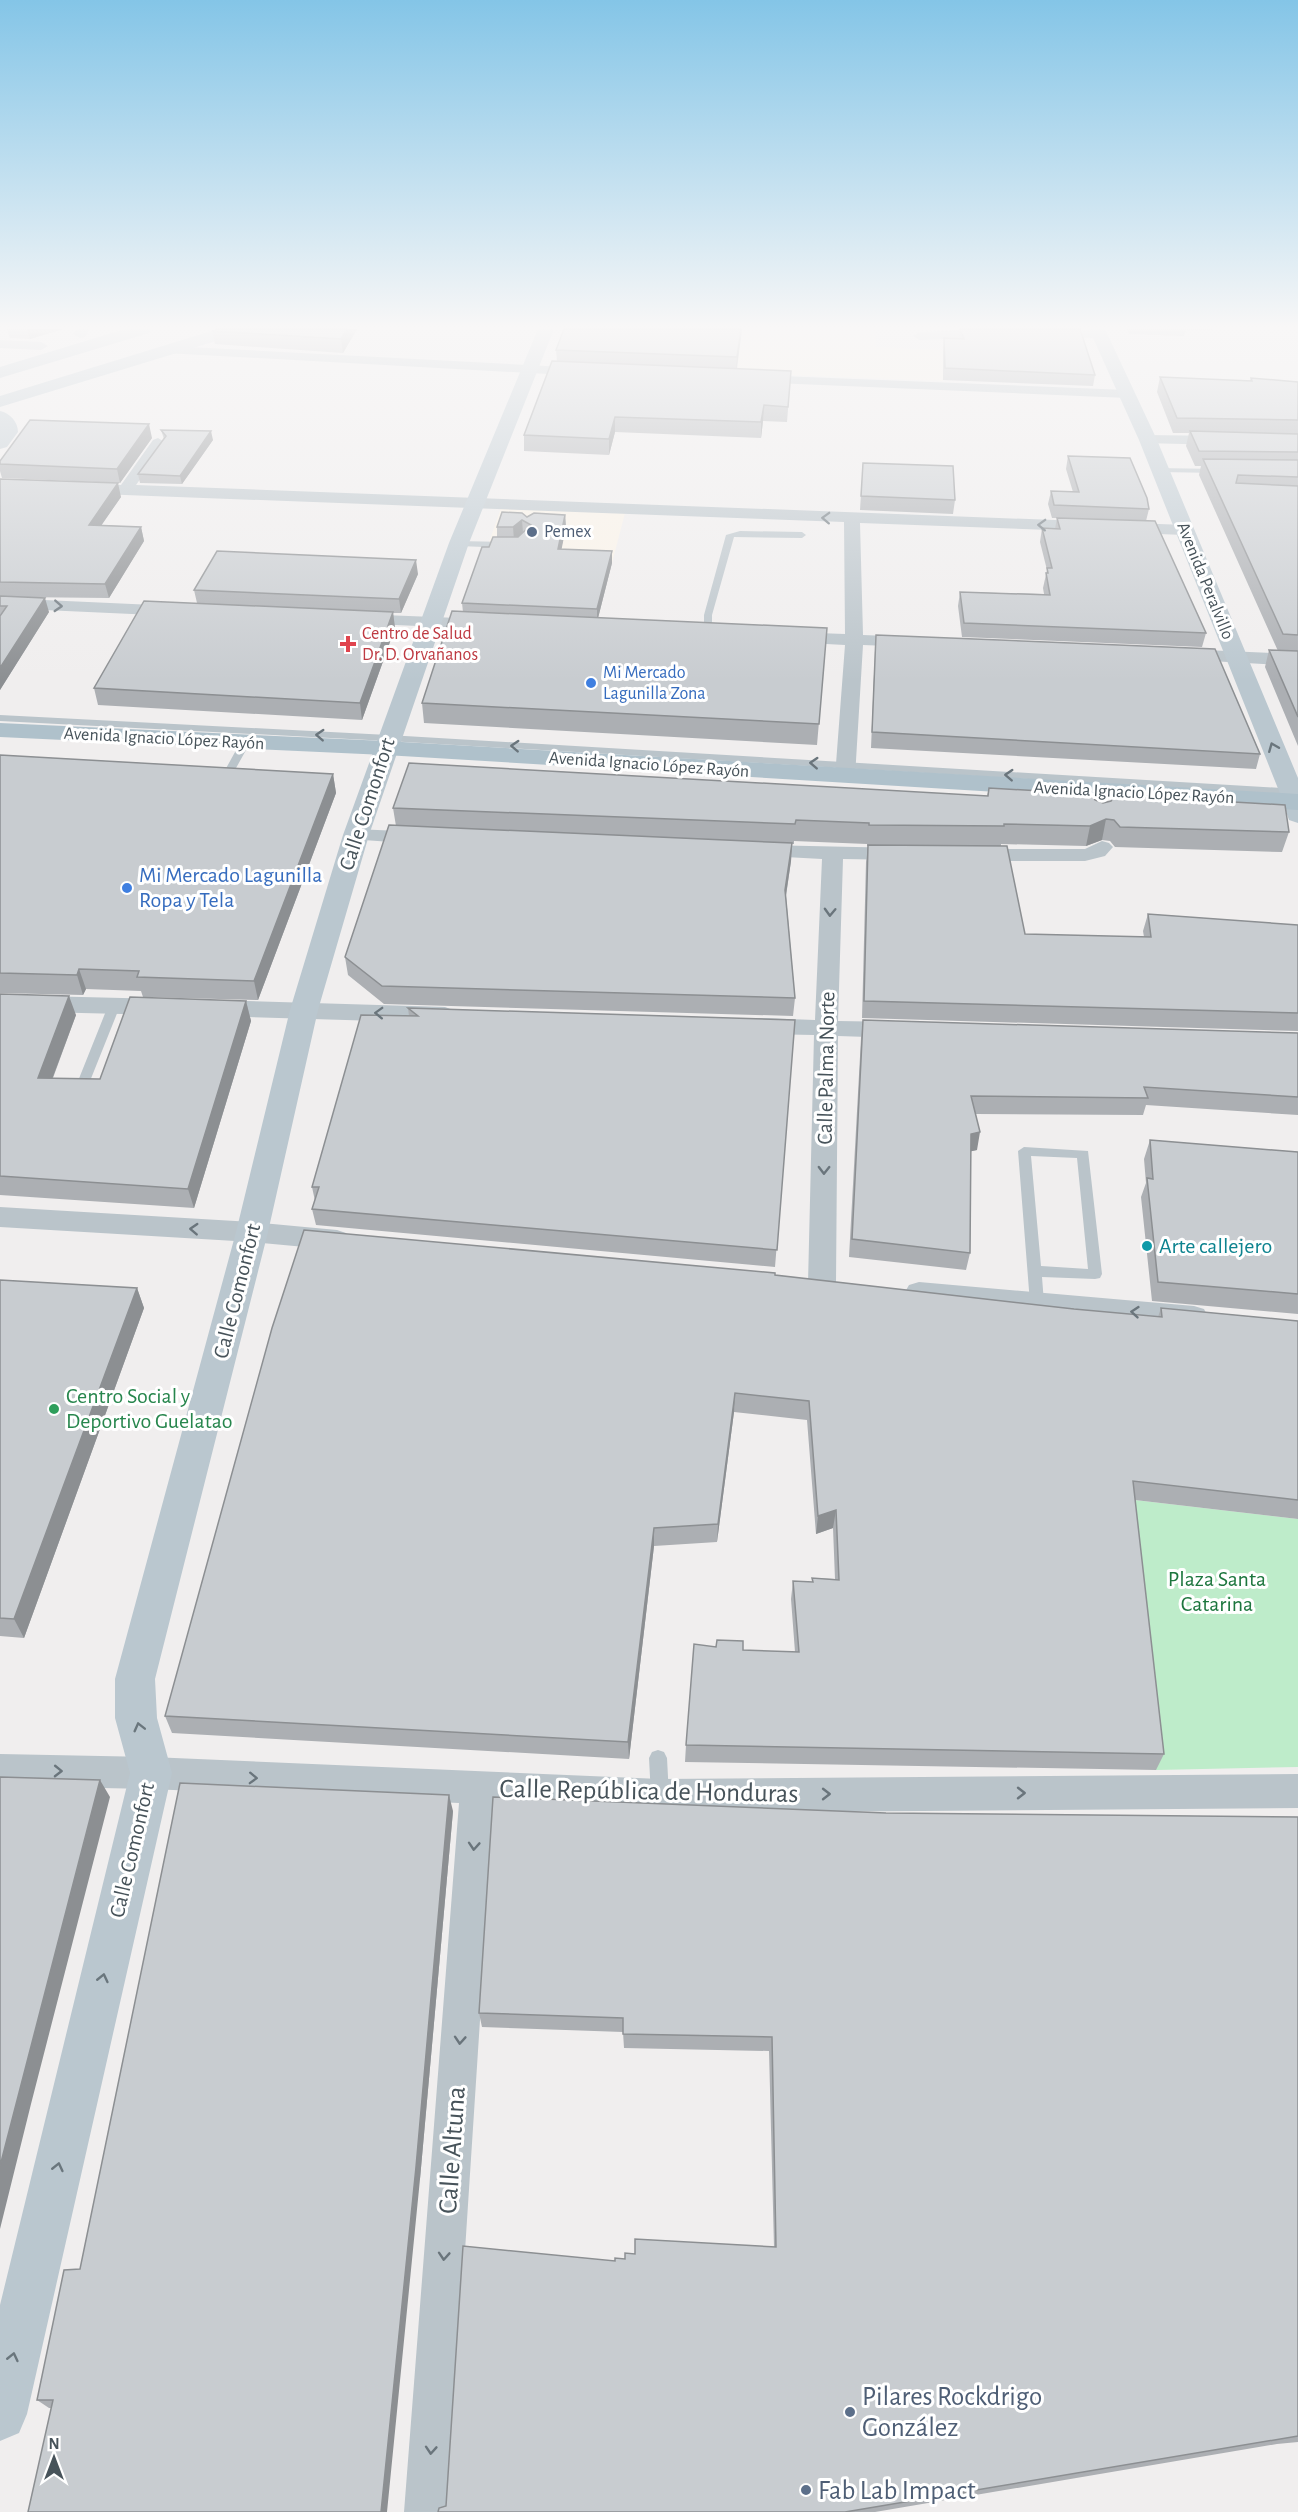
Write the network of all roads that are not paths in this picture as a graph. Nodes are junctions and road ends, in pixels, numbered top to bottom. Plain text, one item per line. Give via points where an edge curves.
1 (156, 446) edge
2 (497, 446) edge
3 (1150, 446) edge
4 (1160, 470) junction
5 (1229, 471) edge
6 (68, 488) edge
7 (125, 490) junction
8 (474, 503) junction
9 (852, 519) junction
10 (1185, 530) junction
11 (802, 536) dead end
12 (459, 543) junction
13 (517, 545) edge
14 (0, 603) edge
15 (191, 612) edge
16 (346, 618) edge
17 (429, 622) junction
18 (499, 625) edge
19 (684, 633) edge
20 (708, 634) junction
21 (730, 634) edge
22 (775, 636) edge
23 (854, 639) junction
24 (925, 643) edge
25 (1165, 654) edge
26 (1237, 658) junction
27 (1298, 660) edge
28 (0, 718) edge
29 (0, 730) edge
30 (245, 743) junction
31 (387, 743) junction
32 (846, 771) junction
33 (203, 774) edge
34 (1296, 800) edge
35 (356, 835) junction
36 (439, 838) edge
37 (1102, 847) edge
38 (737, 850) edge
39 (832, 854) junction
40 (924, 854) edge
41 (948, 855) edge
42 (0, 1003) edge
43 (114, 1006) junction
44 (304, 1010) junction
45 (470, 1016) edge
46 (731, 1025) edge
47 (826, 1028) junction
48 (921, 1031) edge
49 (82, 1086) edge
50 (0, 1217) edge
51 (252, 1232) junction
52 (359, 1242) edge
53 (1033, 1271) junction
54 (822, 1283) edge
55 (894, 1290) edge
56 (1037, 1303) junction
57 (1217, 1319) edge
58 (658, 1758) dead end
59 (0, 1770) edge
60 (151, 1773) junction
61 (478, 1788) junction
62 (1298, 1791) edge
63 (660, 1796) junction
64 (0, 2414) edge
65 (426, 2512) edge

1 - 7 street
2 - 8 street, Calle Comonfort
3 - 4 street, Avenida Peralvillo
4 - 5 lane
4 - 10 street, Avenida Peralvillo
6 - 7 street
7 - 8 street
9 -> 8 street via 533,511
8 - 12 street, Calle Comonfort
10 -> 9 street
9 - 23 street
10 - 26 street, Avenida Peralvillo
11 - 20 lane via 730,535 708,615
12 - 13 lane
12 - 17 street, Calle Comonfort
14 -> 15 street
16 - 17 street
17 - 18 street
17 - 31 street, Calle Comonfort
19 - 20 street
20 - 21 street
22 - 23 street
23 - 24 street
23 - 32 street
25 - 26 street
26 - 27 street
34 -> 26 street, Avenida Peralvillo
31 -> 28 lane
29 - 30 main road, Avenida Ignacio López Rayón
30 - 31 main road, Avenida Ignacio López Rayón
30 - 33 lane via 227,775
31 - 32 main road, Avenida Ignacio López Rayón
31 - 35 street, Calle Comonfort
34 -> 32 lane
32 - 34 main road, Avenida Ignacio López Rayón via 1098,803
35 - 36 street
35 - 44 street, Calle Comonfort
37 - 41 street via 1086,855
38 - 39 street
39 - 40 street
39 -> 47 street, Calle Palma Norte
42 - 43 street
43 - 44 street
43 - 49 lane
45 -> 44 street
44 - 51 street, Calle Comonfort
46 - 47 street
47 - 48 street
47 -> 54 street, Calle Palma Norte
51 -> 50 street
51 - 52 street
60 -> 51 street, Calle Comonfort via 136,1718 135,1679
53 - 53 lane via 1024,1151 1083,1154 1095,1274
53 - 56 lane
55 - 56 street
57 -> 56 street
58 - 63 lane
59 -> 60 street, Calle República de Honduras
60 -> 61 street, Calle República de Honduras
64 -> 60 street, Calle Comonfort
61 - 63 street, Calle República de Honduras
61 -> 65 street, Calle Altuna
63 -> 62 street, Calle República de Honduras

